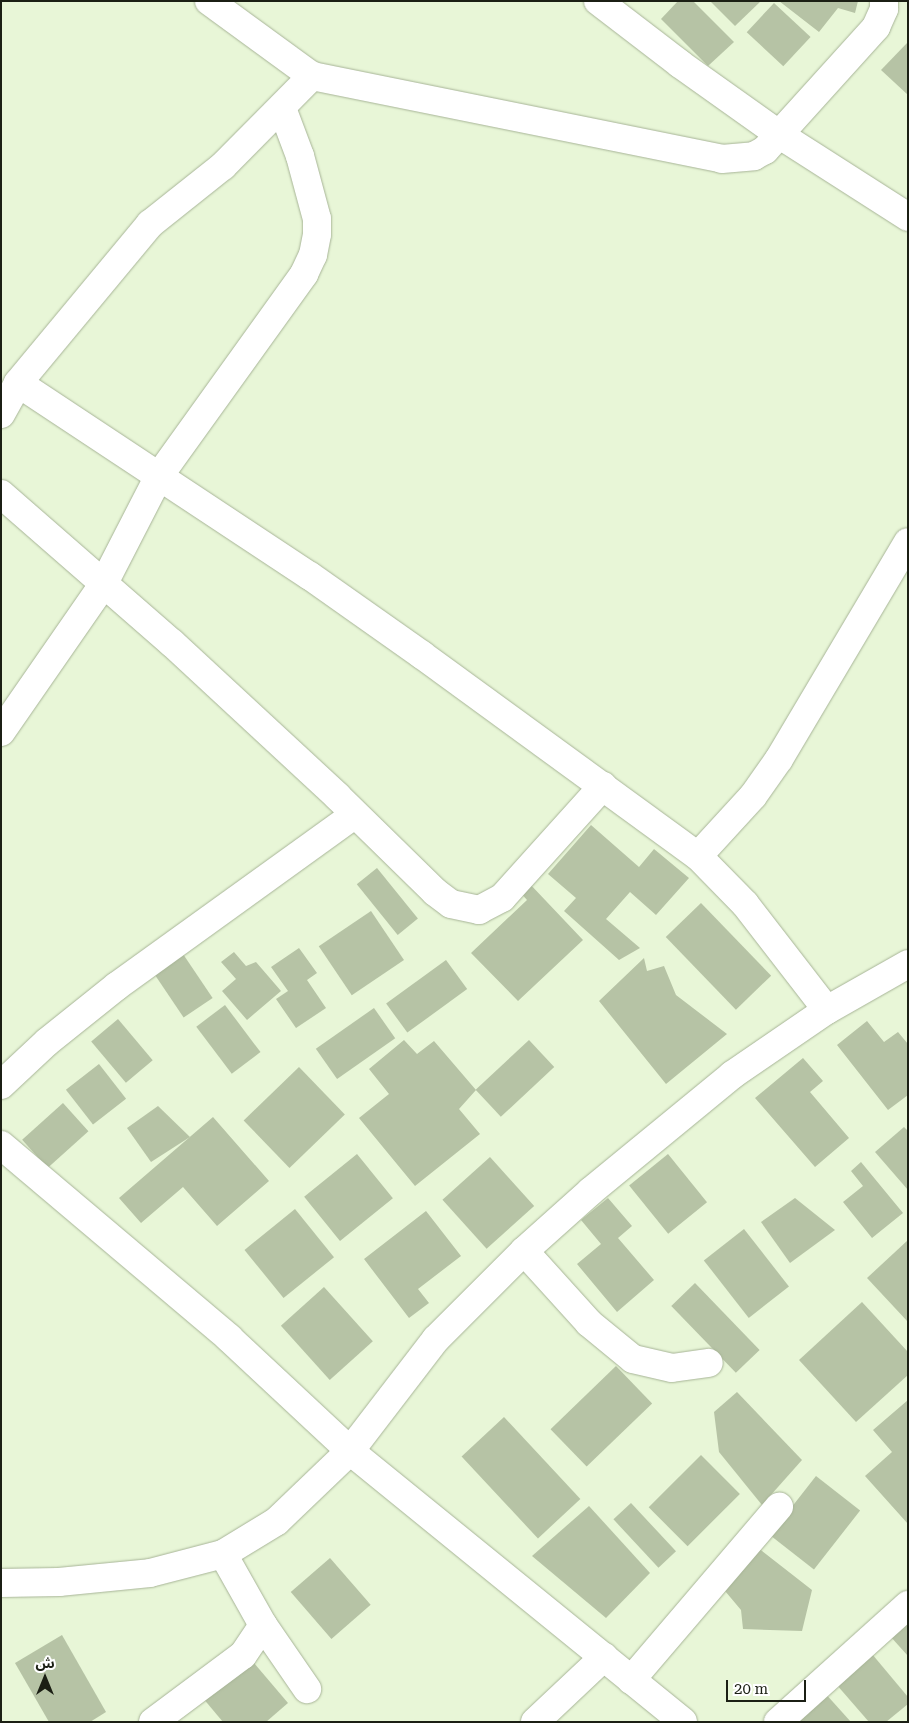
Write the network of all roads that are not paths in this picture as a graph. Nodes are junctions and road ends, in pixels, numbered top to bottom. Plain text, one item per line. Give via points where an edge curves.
1 (208, 1) edge
2 (598, 1) edge
3 (884, 1) edge
4 (312, 76) junction
5 (282, 108) junction
6 (780, 135) junction
7 (908, 217) edge
8 (18, 383) junction
9 (1, 414) edge
10 (159, 476) junction
11 (1, 494) edge
12 (908, 542) edge
13 (104, 583) junction
14 (1, 732) edge
15 (603, 786) junction
16 (354, 815) junction
17 (698, 856) junction
18 (908, 964) edge
19 (827, 1010) junction
20 (1, 1084) edge
21 (1, 1145) edge
22 (524, 1252) junction
23 (709, 1363) dead end
24 (350, 1451) junction
25 (778, 1507) dead end
26 (223, 1554) junction
27 (1, 1583) edge
28 (908, 1605) edge
29 (263, 1625) junction
30 (604, 1657) junction
31 (631, 1680) junction
32 (307, 1689) dead end
33 (153, 1722) edge
34 (535, 1722) edge
35 (683, 1722) edge
36 (778, 1722) edge

1 - 4 street
2 - 6 street
3 - 6 street via 876,27
4 - 5 street
4 - 6 street via 722,159 754,156
5 - 8 street via 223,166 150,224
5 - 10 street via 300,156 317,219 313,254 304,274
6 - 7 street
8 - 9 street
8 - 10 street
10 - 13 street
10 - 15 street via 310,576
11 - 13 street
12 - 17 street via 779,758 753,796
13 - 14 street
13 - 16 street
15 - 16 street via 502,898 479,910 451,904 440,896
15 - 17 street
16 - 20 street via 117,986
17 - 19 street via 745,904
18 - 19 street
19 - 22 street via 732,1074
21 - 24 street via 229,1338
22 - 23 street via 589,1323 633,1359 672,1368
22 - 24 street via 436,1339
24 - 26 street via 277,1521
24 - 30 street
25 - 31 street
26 - 27 street via 150,1573 59,1582
26 - 29 street
28 - 36 street
29 - 32 street
29 - 33 street via 243,1655
30 - 31 street
30 - 34 street
31 - 35 street

